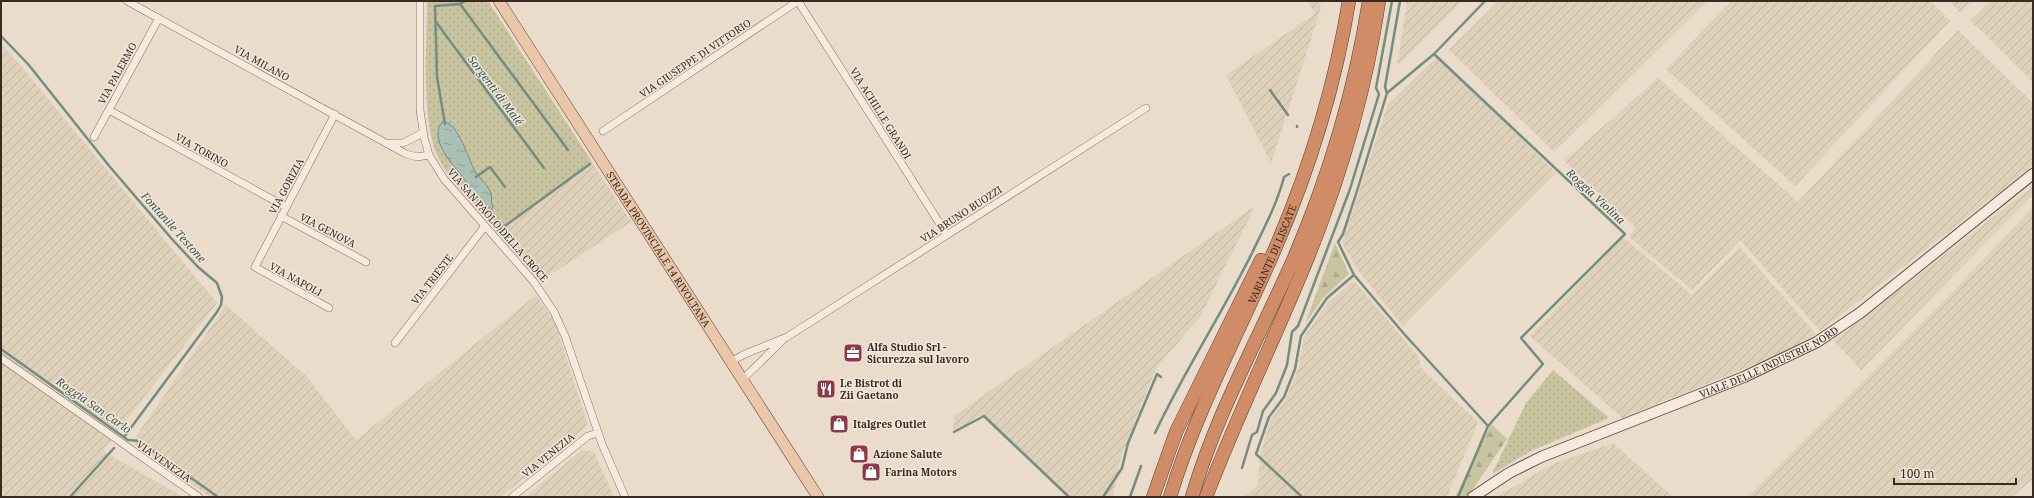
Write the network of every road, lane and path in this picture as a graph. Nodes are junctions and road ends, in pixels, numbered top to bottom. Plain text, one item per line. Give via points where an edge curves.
1 (127, 1) edge
2 (420, 1) edge
3 (499, 1) edge
4 (798, 1) edge
5 (1369, 1) edge
6 (1379, 1) edge
7 (1349, 5) edge
8 (159, 18) junction
9 (1146, 108) dead end
10 (109, 110) junction
11 (335, 114) junction
12 (603, 131) dead end
13 (423, 133) junction
14 (94, 138) dead end
15 (387, 142) junction
16 (429, 155) junction
17 (2033, 174) edge
18 (286, 207) junction
19 (281, 216) junction
20 (485, 226) junction
21 (947, 235) junction
22 (366, 262) dead end
23 (255, 267) joint
24 (329, 308) dead end
25 (787, 337) junction
26 (395, 343) dead end
27 (1, 358) edge
28 (732, 361) junction
29 (743, 379) junction
30 (598, 433) junction
31 (199, 497) edge
32 (512, 497) edge
33 (625, 497) edge
34 (818, 497) edge
35 (1154, 497) edge
36 (1170, 497) edge
37 (1192, 497) edge
38 (1206, 497) edge
39 (1473, 497) edge

1 - 8 street, VIA MILANO
2 - 13 street, VIA SAN PAOLO DELLA CROCE via 420,94
3 - 28 main road, STRADA PROVINCIALE 14 RIVOLTANA
4 - 12 street, VIA GIUSEPPE DI VITTORIO
4 - 21 street, VIA ACHILLE GRANDI
5 - 37 highway, VARIANTE DI LISCATE via 1348,104 1323,183 1293,258 1208,448
6 - 38 highway via 1357,110 1330,196 1308,257
7 - 35 highway via 1330,76 1289,198 1176,432
7 - 36 highway, VARIANTE DI LISCATE via 1328,99 1301,182 1269,264 1189,441
8 - 10 street, VIA PALERMO
8 - 11 street, VIA MILANO
9 - 21 street, VIA BRUNO BUOZZI
10 - 14 street, VIA PALERMO
10 - 18 street, VIA TORINO
11 - 15 street, VIA MILANO
11 - 18 street, VIA GORIZIA
13 - 15 street via 403,143
13 - 16 street, VIA SAN PAOLO DELLA CROCE
15 - 16 street, VIA MILANO via 410,155
16 - 20 street, VIA SAN PAOLO DELLA CROCE via 444,179
17 - 39 main road, VIALE DELLE INDUSTRIE NORD via 1860,313 1817,342 1744,377 1541,457 1509,473
18 - 19 street, VIA GORIZIA
19 - 22 street, VIA GENOVA
19 - 23 street, VIA GORIZIA
20 - 26 street, VIA TRIESTE
20 - 30 street, VIA SAN PAOLO DELLA CROCE via 534,282 554,312 565,336
21 - 25 street, VIA BRUNO BUOZZI
23 - 24 street, VIA NAPOLI
25 - 28 street, VIA BRUNO BUOZZI
25 - 29 street, VIA BRUNO BUOZZI
27 - 31 street, VIA VENEZIA
28 - 29 main road, STRADA PROVINCIALE 14 RIVOLTANA
29 - 34 main road, STRADA PROVINCIALE 14 RIVOLTANA
30 - 32 street, VIA VENEZIA via 588,436
30 - 33 street, VIA SAN PAOLO DELLA CROCE

